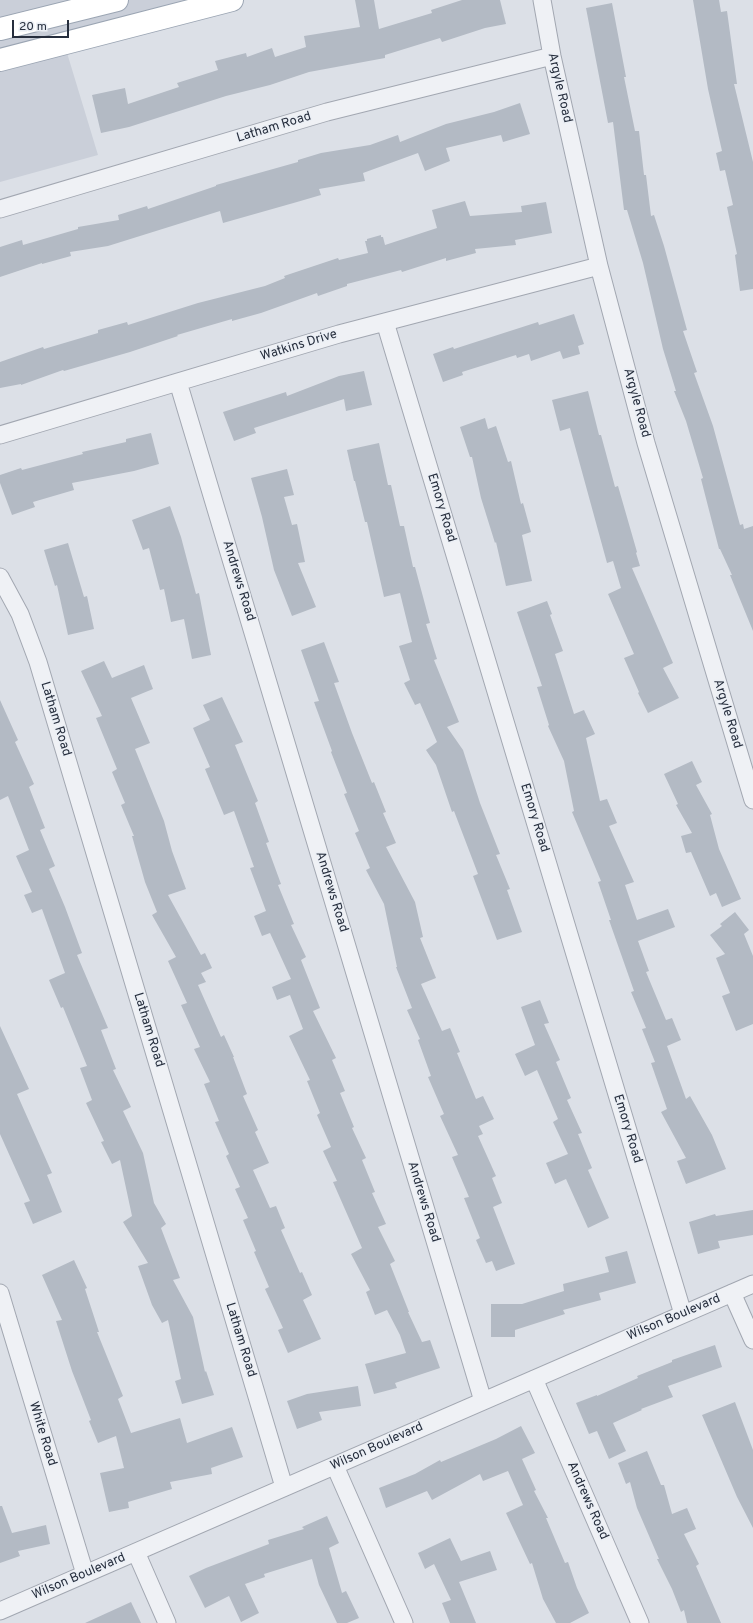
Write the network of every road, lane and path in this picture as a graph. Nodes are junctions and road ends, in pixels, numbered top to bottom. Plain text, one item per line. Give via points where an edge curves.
1 (117, 0) edge
2 (232, 0) edge
3 (542, 0) edge
4 (0, 29) edge
5 (552, 56) junction
6 (0, 60) edge
7 (0, 210) edge
8 (600, 266) junction
9 (385, 322) junction
10 (178, 382) junction
11 (0, 435) edge
12 (0, 577) edge
13 (753, 800) edge
14 (753, 1284) edge
15 (0, 1293) edge
16 (732, 1293) junction
17 (683, 1314) junction
18 (753, 1340) edge
19 (534, 1379) junction
20 (483, 1401) junction
21 (335, 1466) junction
22 (284, 1487) junction
23 (136, 1552) junction
24 (84, 1574) junction
25 (0, 1611) edge
26 (167, 1623) edge
27 (404, 1623) edge
28 (640, 1623) edge

1 - 4 main road
2 - 6 main road
3 - 5 street, Argyle Road
5 - 7 street, Latham Road via 327,112
5 - 8 street, Argyle Road
8 - 9 street, Watkins Drive
8 - 13 street, Argyle Road via 646,443
9 - 10 street, Watkins Drive
9 - 17 street, Emory Road
10 - 11 street, Watkins Drive
10 - 20 street, Andrews Road
12 - 22 street, Latham Road via 20,614 38,662
14 - 16 street, Wilson Boulevard
15 - 24 street, White Road
16 - 17 street, Wilson Boulevard
16 - 18 street
17 - 19 street, Wilson Boulevard
19 - 20 street, Wilson Boulevard
19 - 28 street, Andrews Road
20 - 21 street, Wilson Boulevard
21 - 22 street, Wilson Boulevard
21 - 27 street
22 - 23 street, Wilson Boulevard
23 - 24 street, Wilson Boulevard
23 - 26 street
24 - 25 street, Wilson Boulevard

